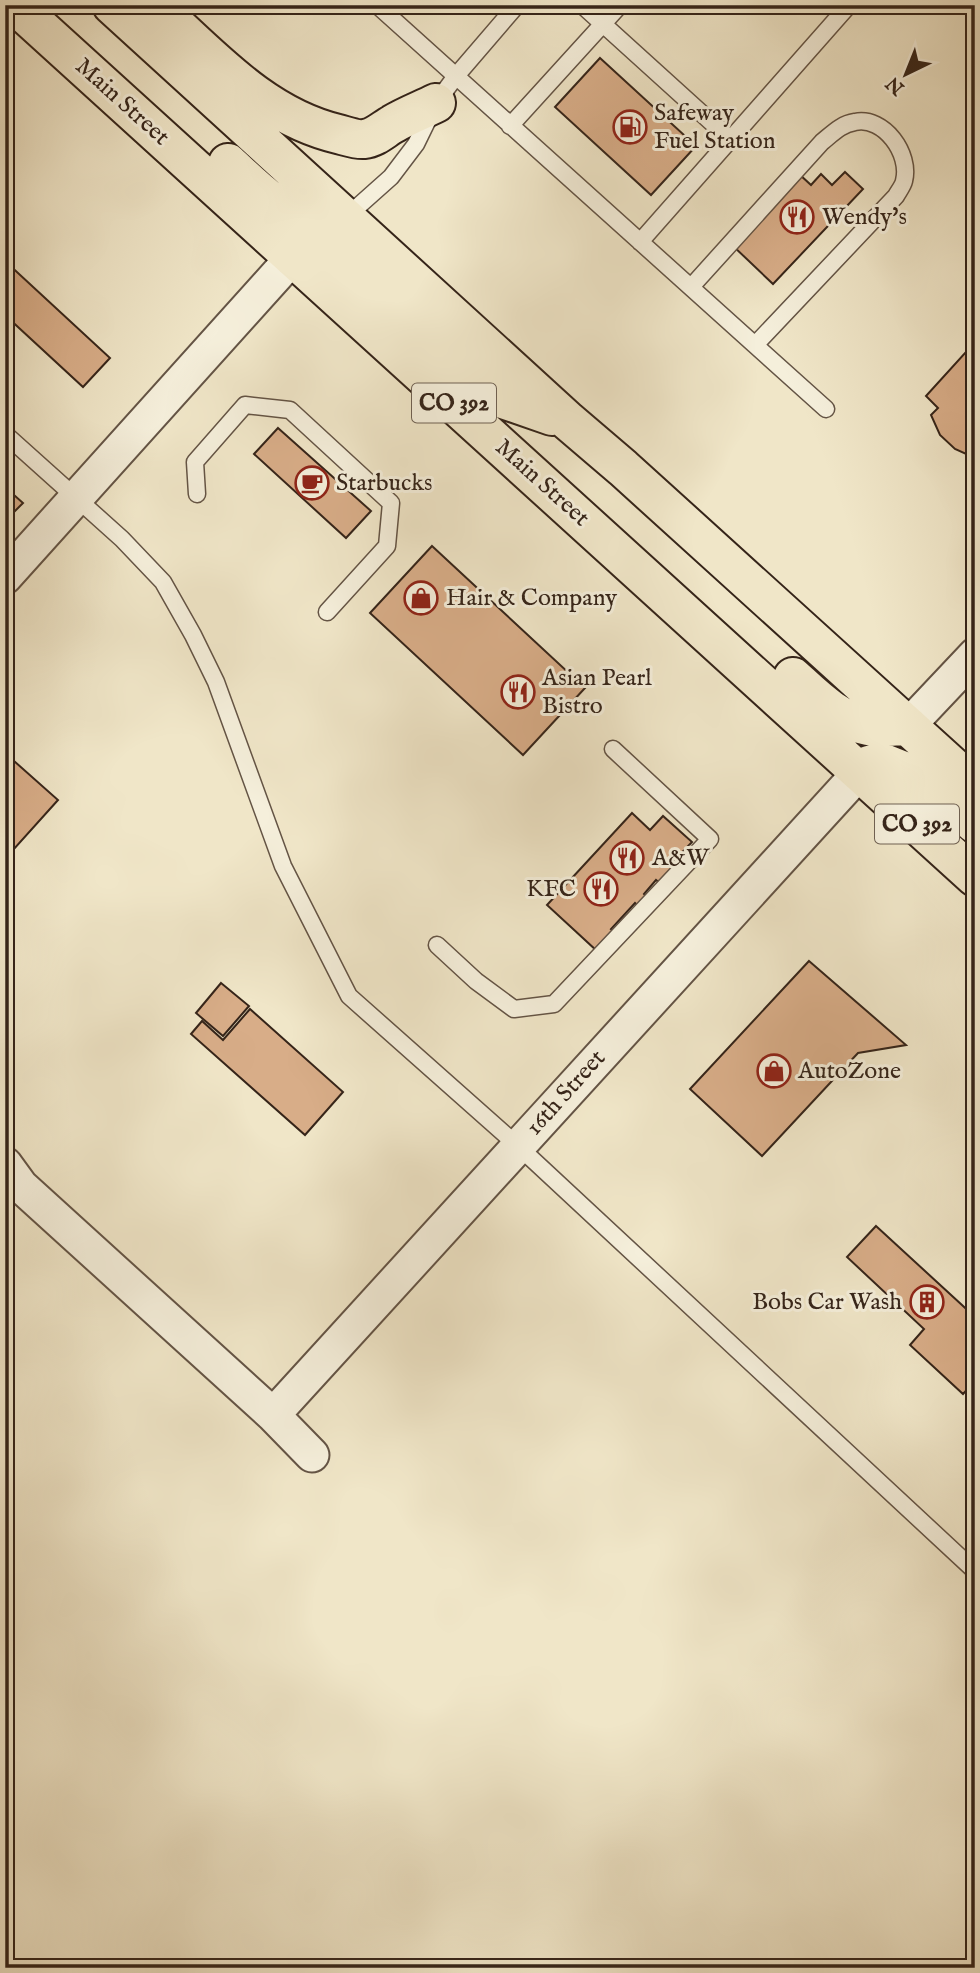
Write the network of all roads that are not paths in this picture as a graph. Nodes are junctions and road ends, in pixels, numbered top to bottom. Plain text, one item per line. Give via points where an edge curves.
1 (15, 5) edge
2 (26, 5) edge
3 (112, 5) edge
4 (155, 5) edge
5 (377, 5) edge
6 (517, 5) edge
7 (582, 5) edge
8 (620, 5) edge
9 (849, 5) edge
10 (603, 24) junction
11 (446, 89) junction
12 (510, 126) junction
13 (731, 140) junction
14 (345, 218) junction
15 (640, 242) junction
16 (293, 257) junction
17 (691, 288) junction
18 (755, 345) junction
19 (826, 409) dead end
20 (568, 421) junction
21 (5, 434) edge
22 (197, 494) dead end
23 (76, 498) junction
24 (615, 549) junction
25 (5, 577) edge
26 (327, 612) dead end
27 (975, 655) edge
28 (908, 726) junction
29 (614, 749) dead end
30 (860, 772) junction
31 (975, 788) edge
32 (975, 824) edge
33 (975, 877) edge
34 (437, 945) dead end
35 (518, 1146) junction
36 (5, 1164) edge
37 (273, 1415) junction
38 (312, 1455) dead end
39 (975, 1571) edge

1 - 16 main road, Main Street / CO 392
2 - 14 main road via 97,45 266,197 309,220
3 - 14 main road, CO 392
4 - 11 main road via 248,91 273,108 331,132 363,139 377,135
5 - 11 lane
6 - 11 lane
7 - 10 lane
8 - 10 lane
9 - 13 lane
10 - 12 lane
10 - 13 lane
11 - 12 lane
11 - 14 lane via 416,144 391,177
12 - 15 lane
13 - 15 lane
14 - 20 main road, CO 392
15 - 17 lane
16 - 20 main road via 304,250 337,255 503,399
16 - 23 street
16 - 24 main road, Main Street / CO 392
17 - 18 lane
17 - 18 lane via 822,142 842,126 857,121 876,125 889,135 904,162 904,182 896,196
18 - 19 lane
20 - 28 main road, CO 392
21 - 23 lane
22 - 26 lane via 195,462 245,405 290,410 391,503 387,545
23 - 25 street
23 - 35 lane via 163,582 193,635 216,682 283,866 349,996
24 - 28 main road via 695,592 831,710 869,727
24 - 30 main road, Main Street / CO 392
27 - 28 street
28 - 31 main road, CO 392
29 - 34 lane via 710,839 554,1004 514,1009
30 - 32 main road via 881,762 911,774
30 - 33 main road, Main Street / CO 392
30 - 35 street, 16th Street
35 - 37 street, 16th Street
35 - 39 lane
36 - 37 street via 21,1186
37 - 38 street

